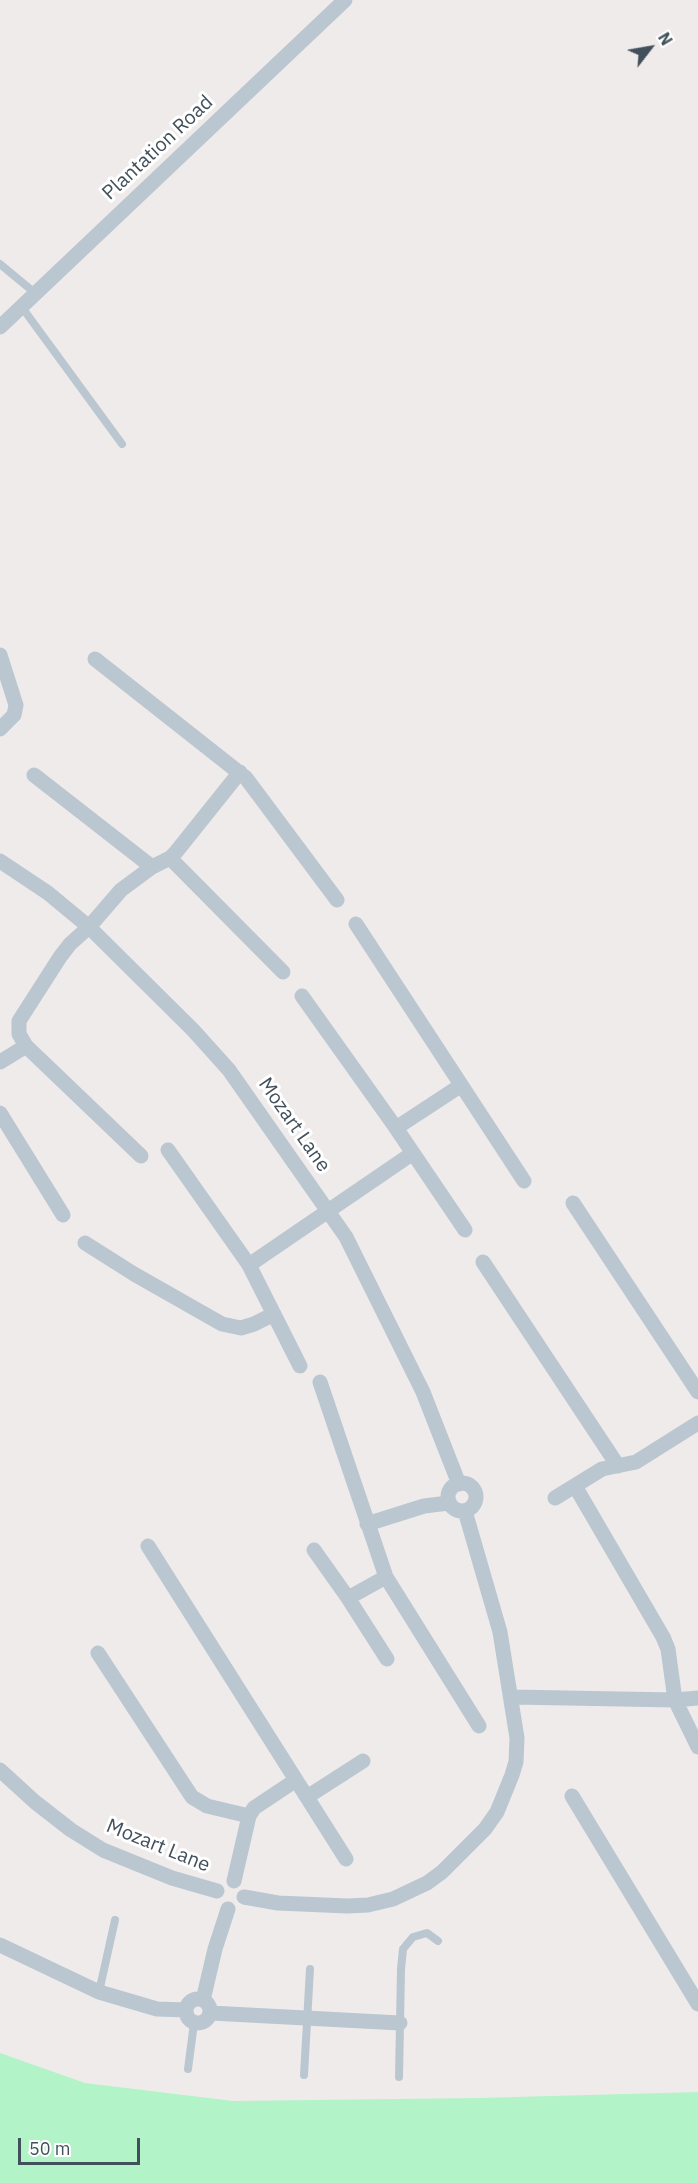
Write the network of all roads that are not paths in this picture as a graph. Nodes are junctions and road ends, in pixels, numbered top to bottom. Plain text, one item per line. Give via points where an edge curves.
1 (345, 0) edge
2 (0, 264) edge
3 (35, 293) junction
4 (21, 306) junction
5 (0, 327) edge
6 (122, 444) dead end
7 (0, 655) edge
8 (95, 659) dead end
9 (0, 729) edge
10 (240, 772) junction
11 (34, 775) dead end
12 (170, 858) junction
13 (0, 861) edge
14 (152, 867) junction
15 (337, 900) dead end
16 (356, 924) dead end
17 (89, 927) junction
18 (283, 972) dead end
19 (302, 996) dead end
20 (26, 1046) junction
21 (0, 1062) edge
22 (460, 1086) junction
23 (0, 1113) edge
24 (396, 1128) junction
25 (168, 1150) dead end
26 (413, 1153) junction
27 (141, 1156) dead end
28 (524, 1181) dead end
29 (573, 1203) dead end
30 (329, 1211) junction
31 (63, 1215) dead end
32 (465, 1230) dead end
33 (85, 1244) dead end
34 (483, 1262) dead end
35 (249, 1265) junction
36 (274, 1314) junction
37 (300, 1366) dead end
38 (320, 1382) dead end
39 (698, 1392) edge
40 (698, 1423) edge
41 (618, 1466) junction
42 (459, 1484) junction
43 (574, 1486) junction
44 (555, 1498) dead end
45 (449, 1503) junction
46 (465, 1511) junction
47 (367, 1524) junction
48 (148, 1546) dead end
49 (314, 1550) dead end
50 (386, 1577) junction
51 (348, 1598) junction
52 (98, 1653) dead end
53 (387, 1659) dead end
54 (512, 1697) junction
55 (698, 1698) edge
56 (675, 1700) junction
57 (479, 1726) dead end
58 (698, 1747) edge
59 (363, 1761) dead end
60 (0, 1770) edge
61 (296, 1780) junction
62 (307, 1797) junction
63 (572, 1797) dead end
64 (249, 1816) junction
65 (346, 1859) dead end
66 (234, 1881) junction
67 (217, 1891) junction
68 (244, 1897) junction
69 (228, 1908) junction
70 (115, 1920) dead end
71 (438, 1941) dead end
72 (0, 1945) edge
73 (310, 1969) dead end
74 (99, 1992) junction
75 (698, 2004) edge
76 (207, 2006) junction
77 (190, 2016) junction
78 (308, 2019) junction
79 (400, 2023) junction
80 (188, 2069) dead end
81 (303, 2075) dead end
82 (399, 2077) dead end

1 - 3 street, Plantation Road
2 - 3 lane
3 - 4 street, Plantation Road
4 - 5 street, Plantation Road
4 - 6 lane
7 - 9 street via 16,705 14,715
8 - 10 street
10 - 12 street
10 - 15 street
11 - 14 street
12 - 14 street
12 - 18 street
13 - 17 street, Mozart Lane
14 - 17 street via 121,890
16 - 22 street
17 - 20 street via 60,957 21,1017 18,1029
17 - 30 street, Mozart Lane via 229,1070
19 - 24 street
20 - 21 street
20 - 27 street
22 - 24 street
22 - 28 street
23 - 31 street
24 - 26 street
25 - 35 street
26 - 30 street
26 - 32 street
29 - 39 street
30 - 35 street
30 - 42 street, Mozart Lane via 362,1266 418,1382
33 - 36 street via 222,1324 241,1328
34 - 41 street
35 - 36 street
36 - 37 street
38 - 47 street
40 - 41 street via 636,1462
41 - 43 street via 598,1470
42 - 45 street via 450,1490
42 - 46 street via 470,1485 476,1493 475,1502
43 - 44 street
43 - 56 street via 663,1637
45 - 46 street
45 - 47 street via 424,1506
46 - 54 street via 493,1603
47 - 50 street
48 - 61 street
49 - 51 street
50 - 51 street
50 - 57 street
51 - 53 street
52 - 64 street via 192,1797 207,1806
54 - 56 street
54 - 68 street via 517,1748 505,1796 485,1828 442,1872 393,1899 368,1905 295,1904
55 - 56 street
56 - 58 street
59 - 62 street
60 - 67 street, Mozart Lane via 34,1802 103,1850 194,1886
61 - 62 street
61 - 64 street via 254,1808
62 - 65 street
63 - 75 street
64 - 66 street
66 - 67 street via 222,1884
66 - 68 street via 242,1886
67 - 69 street via 220,1904
68 - 69 street via 238,1907
69 - 76 street via 215,1949
70 - 74 lane
71 - 79 lane via 427,1933 413,1937 403,1949
72 - 74 street
73 - 78 lane
74 - 77 street
76 - 77 street via 192,2001
76 - 77 street via 205,2022
76 - 78 street
77 - 80 lane
78 - 79 street
78 - 81 lane
79 - 82 lane

